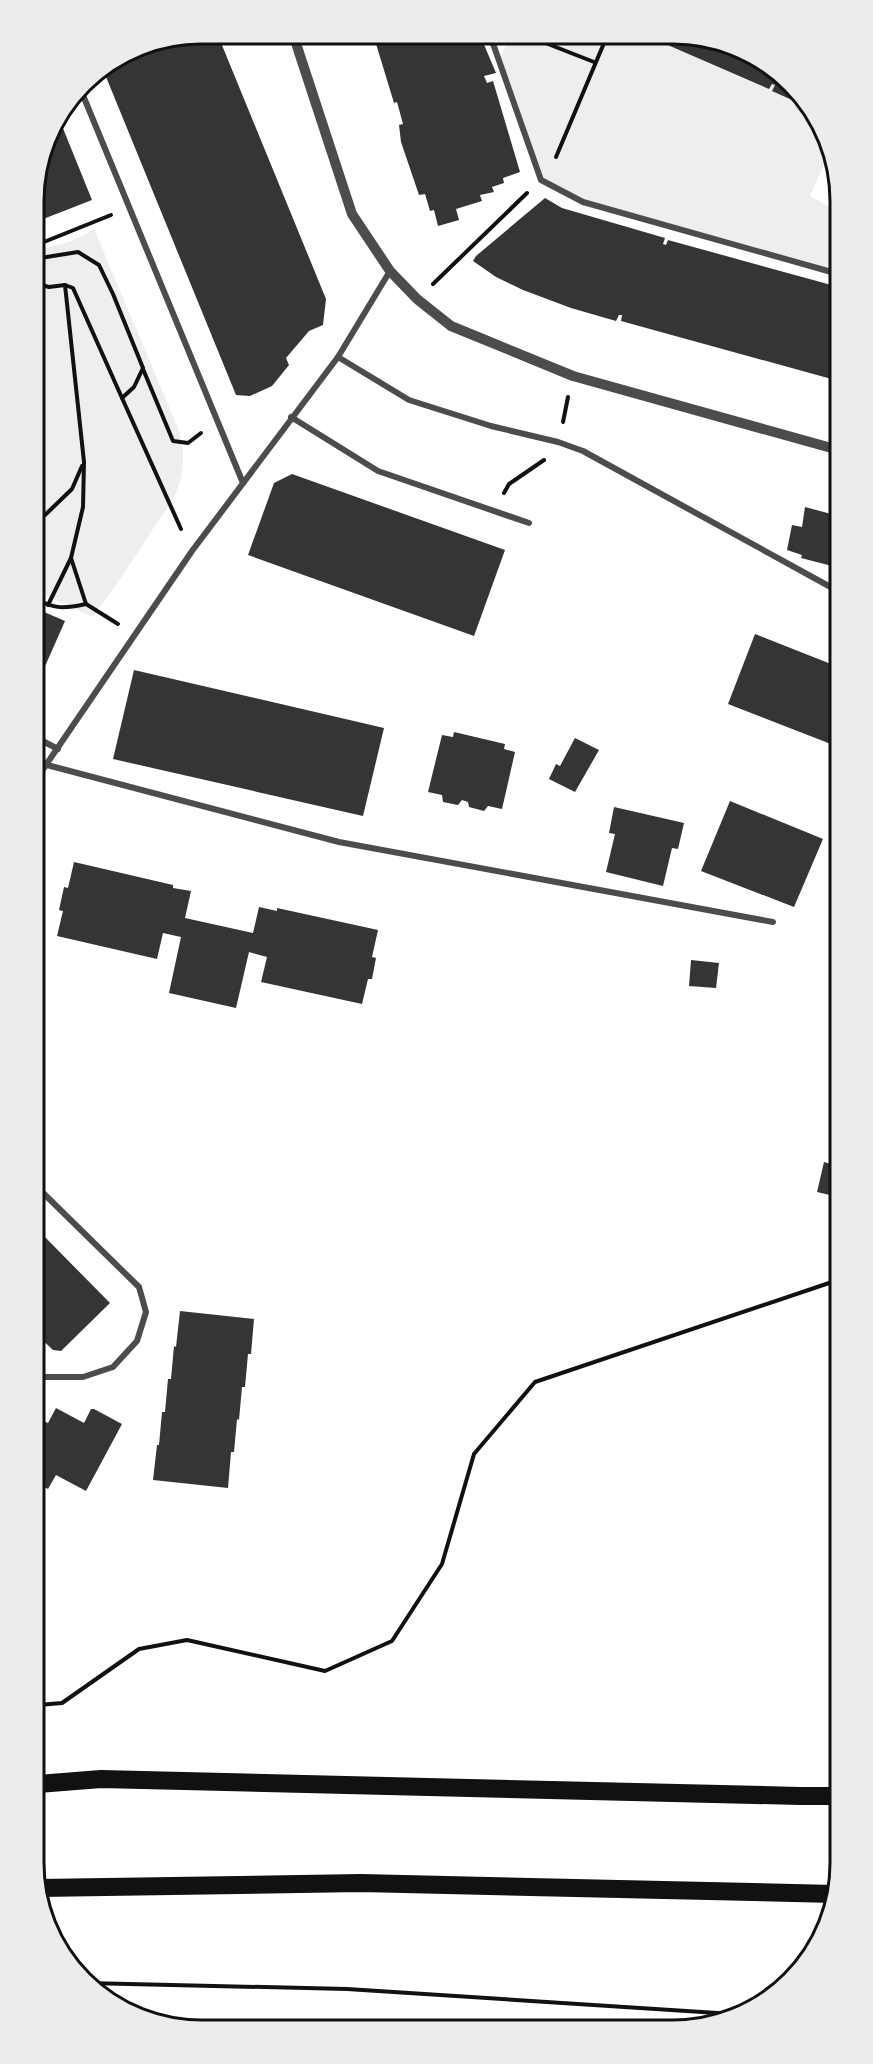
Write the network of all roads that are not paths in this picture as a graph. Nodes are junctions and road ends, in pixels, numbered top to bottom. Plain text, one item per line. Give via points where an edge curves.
1 (296, 44) edge
2 (493, 44) edge
3 (84, 97) edge
4 (390, 271) junction
5 (830, 272) edge
6 (338, 357) junction
7 (291, 417) junction
8 (830, 448) edge
9 (243, 483) junction
10 (529, 523) dead end
11 (830, 587) edge
12 (44, 742) edge
13 (58, 749) junction
14 (47, 765) junction
15 (44, 769) edge
16 (773, 922) dead end
17 (44, 1194) edge
18 (44, 1377) edge
19 (44, 1784) edge
20 (829, 1796) edge
21 (46, 1888) edge
22 (826, 1894) edge

1 - 4 street via 352,214
2 - 5 street via 541,180 583,202
3 - 9 street
4 - 6 street
4 - 8 street via 451,326 573,376
6 - 7 street
6 - 11 street via 409,400 583,451
7 - 9 street
7 - 10 street via 378,471
9 - 13 street via 192,551
12 - 13 street
13 - 14 street
14 - 15 street
14 - 16 street via 339,842
17 - 18 street via 139,1287 146,1312 137,1341 113,1366 83,1377
19 - 20 highway via 101,1779
21 - 22 highway via 361,1883

